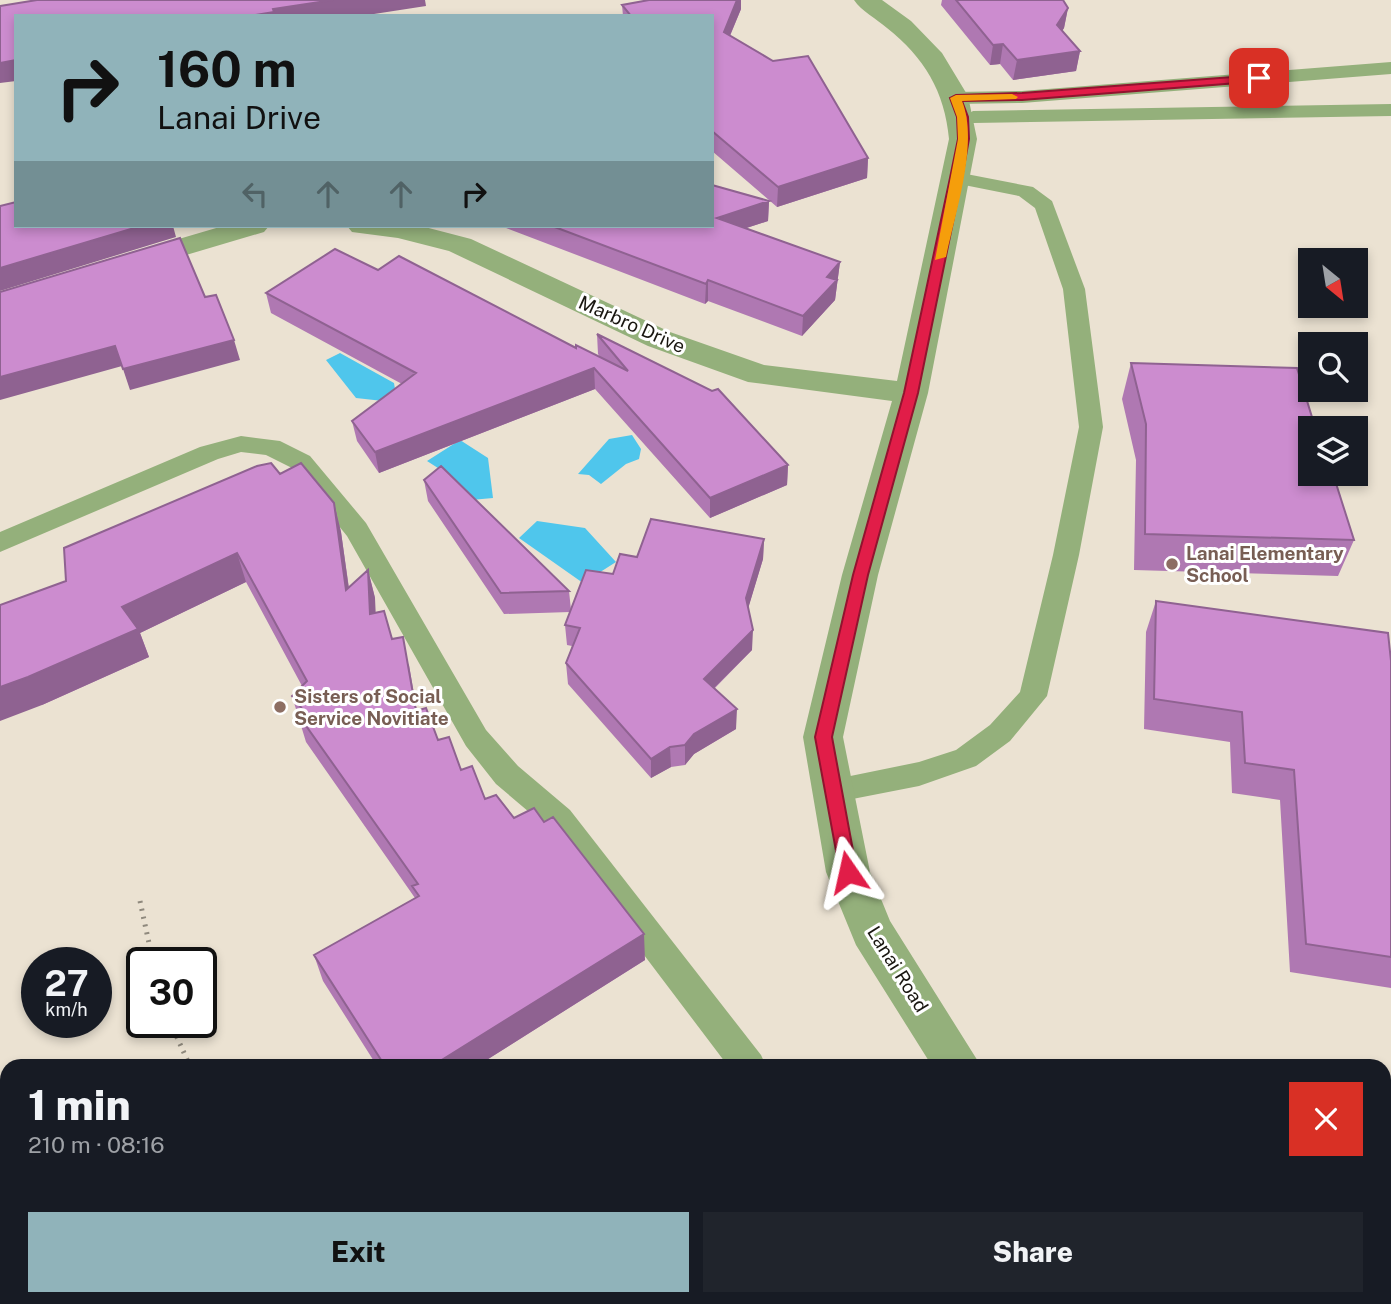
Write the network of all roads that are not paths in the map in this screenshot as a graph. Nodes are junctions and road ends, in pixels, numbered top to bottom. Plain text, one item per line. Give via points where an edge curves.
1 (866, 0) edge
2 (1391, 68) edge
3 (959, 107) junction
4 (1391, 110) edge
5 (956, 178) junction
6 (247, 228) edge
7 (387, 228) edge
8 (110, 268) edge
9 (911, 393) junction
10 (0, 543) edge
11 (832, 791) junction
12 (744, 1059) edge
13 (954, 1059) edge

1 - 3 street via 909,32 937,63
2 - 3 lane via 1022,97
3 - 4 lane
3 - 5 street, Lanai Road via 963,139
5 - 9 street, Lanai Road
5 - 11 lane via 1026,191 1045,205 1074,289 1090,428 1066,555 1032,696 1000,733 966,758 919,774
6 - 8 street
7 - 9 street, Marbro Drive via 460,246 659,339 760,375
9 - 11 street, Lanai Road via 860,575 824,737
10 - 12 lane via 209,453 241,444 271,447 301,462 357,530 477,737 507,775 559,819
11 - 13 street, Lanai Road via 848,872 872,931

